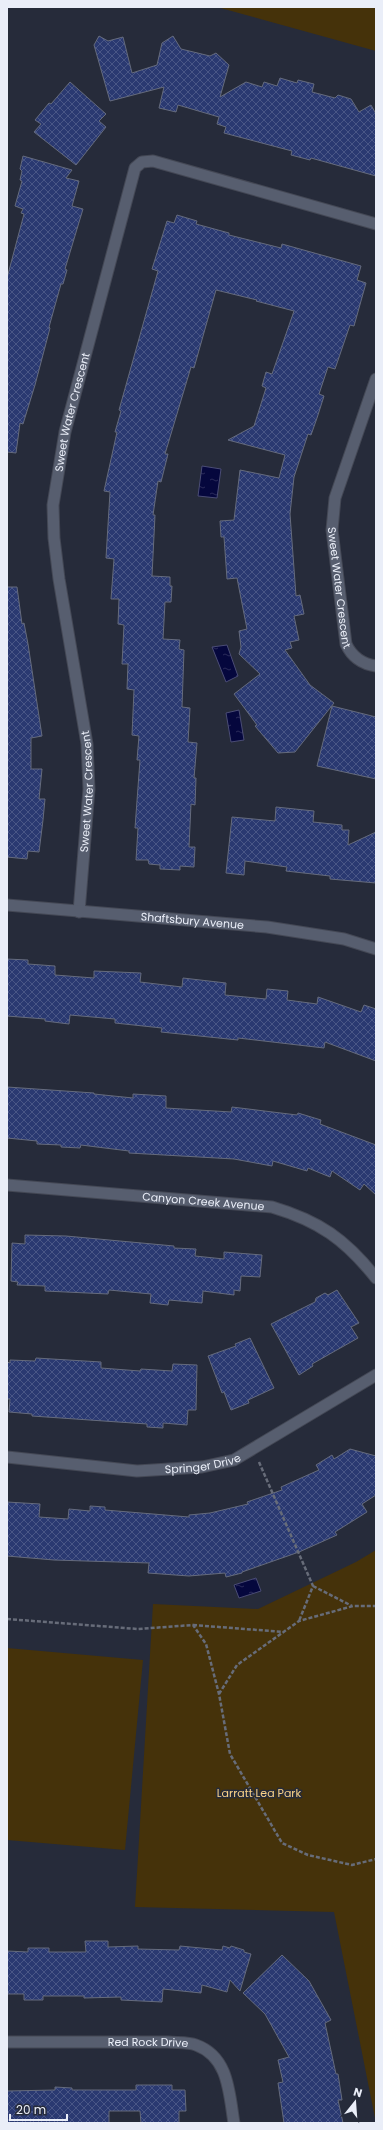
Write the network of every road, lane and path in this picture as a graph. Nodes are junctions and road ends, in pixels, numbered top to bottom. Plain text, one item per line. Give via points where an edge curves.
1 (376, 224) edge
2 (376, 379) edge
3 (376, 666) edge
4 (7, 905) edge
5 (79, 912) junction
6 (376, 949) edge
7 (7, 1185) edge
8 (376, 1278) edge
9 (376, 1375) edge
10 (254, 1449) junction
11 (7, 1458) edge
12 (313, 1586) junction
13 (353, 1606) junction
14 (376, 1606) edge
15 (7, 1619) edge
16 (299, 1621) junction
17 (193, 1625) junction
18 (284, 1632) junction
19 (219, 1694) junction
20 (376, 1859) edge
21 (7, 2042) edge
22 (234, 2123) edge

1 - 5 street, Sweet Water Crescent via 153,161 142,162 135,168 66,432 53,504 59,579 87,744 89,770
2 - 3 street, Sweet Water Crescent via 335,498 332,530 346,644 352,656
4 - 5 street, Shaftsbury Avenue
5 - 6 street, Shaftsbury Avenue via 296,931 344,939
7 - 8 street, Canyon Creek Avenue via 272,1208 295,1214 320,1225 350,1248
9 - 10 street, Springer Drive
10 - 11 street, Springer Drive via 234,1460 202,1467 137,1470
10 - 12 path
12 - 13 path
12 - 16 path
13 - 14 path
13 - 16 path
15 - 17 path via 138,1628
16 - 18 path
17 - 18 path
17 - 19 path via 206,1644
18 - 19 path via 237,1665
19 - 20 path via 230,1754 282,1843 308,1856 352,1865
21 - 22 street, Red Rock Drive via 194,2044 213,2054 224,2073

